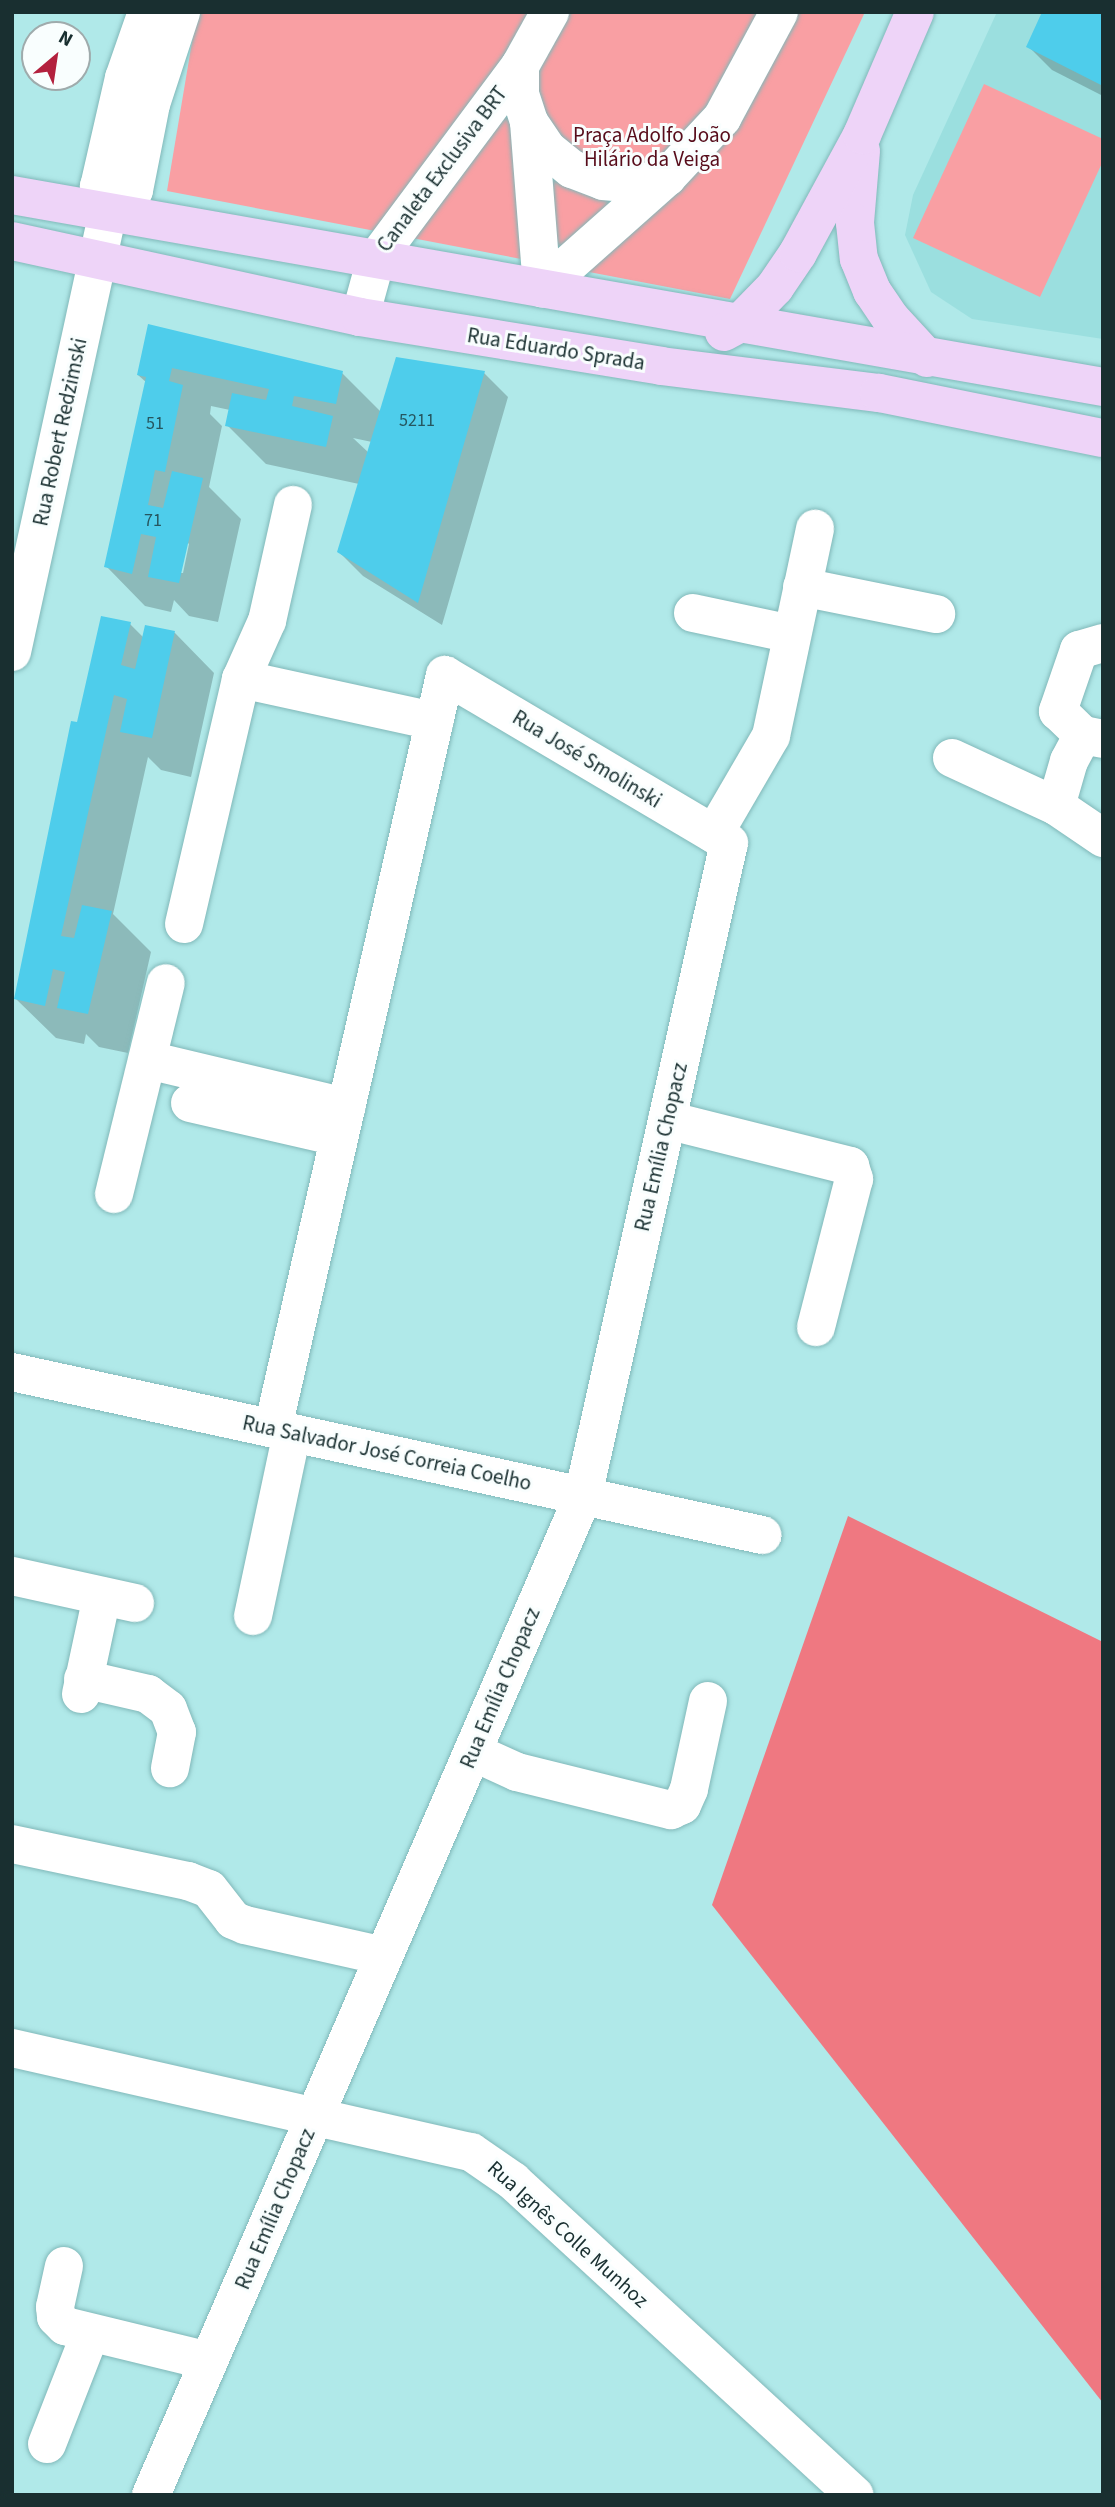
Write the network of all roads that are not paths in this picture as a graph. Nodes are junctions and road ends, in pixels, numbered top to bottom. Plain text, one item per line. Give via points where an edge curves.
1 (147, 12) edge
2 (181, 12) edge
3 (550, 12) edge
4 (779, 12) edge
5 (915, 12) edge
6 (520, 66) junction
7 (529, 121) junction
8 (862, 135) junction
9 (667, 177) junction
10 (12, 195) edge
11 (108, 212) junction
12 (12, 241) edge
13 (98, 257) junction
14 (376, 259) junction
15 (542, 288) junction
16 (360, 317) junction
17 (740, 323) junction
18 (927, 358) junction
19 (661, 366) junction
20 (1103, 387) edge
21 (1103, 438) edge
22 (293, 505) dead end
23 (815, 528) dead end
24 (22, 563) edge
25 (802, 587) junction
26 (693, 613) dead end
27 (936, 614) dead end
28 (792, 634) junction
29 (1103, 643) edge
30 (12, 652) edge
31 (241, 678) junction
32 (434, 721) junction
33 (1093, 737) edge
34 (952, 758) dead end
35 (1056, 806) junction
36 (1103, 838) edge
37 (721, 839) junction
38 (184, 924) dead end
39 (166, 984) dead end
40 (148, 1060) junction
41 (190, 1103) dead end
42 (667, 1120) junction
43 (342, 1122) junction
44 (114, 1194) dead end
45 (817, 1327) dead end
46 (12, 1372) edge
47 (283, 1431) junction
48 (583, 1496) junction
49 (762, 1535) dead end
50 (13, 1581) edge
51 (253, 1616) dead end
52 (708, 1701) dead end
53 (472, 1752) junction
54 (170, 1768) dead end
55 (12, 1844) edge
56 (384, 1956) junction
57 (12, 2048) edge
58 (316, 2114) junction
59 (64, 2266) dead end
60 (90, 2334) junction
61 (209, 2361) junction
62 (47, 2444) dead end
63 (151, 2495) edge
64 (855, 2495) edge

1 - 11 street via 124,78 99,187
2 - 11 street via 151,104 134,190
3 - 6 street, Canaleta Exclusiva BRT
4 - 9 street via 722,118
5 - 8 main road
6 - 7 street, Canaleta Exclusiva BRT via 520,94
6 - 14 street, Canaleta Exclusiva BRT
7 - 9 street, Canaleta Exclusiva BRT via 547,149 572,169 635,184
7 - 15 street, Canaleta Exclusiva BRT
8 - 17 main road via 798,253 775,287
8 - 18 main road via 855,223 859,259 878,300
9 - 15 street
10 - 11 main road
11 - 13 street, Rua Robert Redzimski
11 - 14 main road
12 - 13 main road, Rua Eduardo Sprada
13 - 16 main road, Rua Eduardo Sprada
13 - 24 street, Rua Robert Redzimski
14 - 15 main road
14 - 16 street, Canaleta Exclusiva BRT
15 - 17 main road
16 - 19 main road, Rua Eduardo Sprada
17 - 18 main road
17 - 19 main road
18 - 20 main road
19 - 21 main road, Rua Eduardo Sprada via 878,393
22 - 31 street via 267,621
23 - 25 street, Rua Emília Chopacz
24 - 30 street, Rua Robert Redzimski
25 - 27 street
25 - 28 street, Rua Emília Chopacz
26 - 28 street
28 - 37 street, Rua Emília Chopacz via 771,736
29 - 33 street via 1079,650 1058,704 1062,718
31 - 32 street
31 - 38 street
32 - 37 street, Rua José Smolinski via 445,675
32 - 43 street
33 - 35 street via 1069,761
34 - 35 street
35 - 36 street
37 - 42 street, Rua Emília Chopacz
39 - 40 street
40 - 43 street
40 - 44 street
41 - 43 street
42 - 45 street via 850,1166 854,1179
42 - 48 street, Rua Emília Chopacz
43 - 47 street
46 - 47 street, Rua Salvador José Correia Coelho
47 - 48 street, Rua Salvador José Correia Coelho
47 - 51 street
48 - 49 street, Rua Salvador José Correia Coelho
48 - 53 street, Rua Emília Chopacz
50 - 54 street via 118,1599 82,1686 148,1694 168,1709 177,1732
52 - 53 street via 689,1789 682,1805 671,1810 517,1772
53 - 56 street, Rua Emília Chopacz
55 - 56 street via 188,1881 209,1889 233,1920 245,1925
56 - 58 street, Rua Emília Chopacz
57 - 58 street, Rua Ignês Colle Munhoz
58 - 61 street, Rua Emília Chopacz
58 - 64 street, Rua Ignês Colle Munhoz via 447,2143 491,2163
59 - 60 street via 56,2317 65,2326
60 - 61 street
60 - 62 street
61 - 63 street, Rua Emília Chopacz

